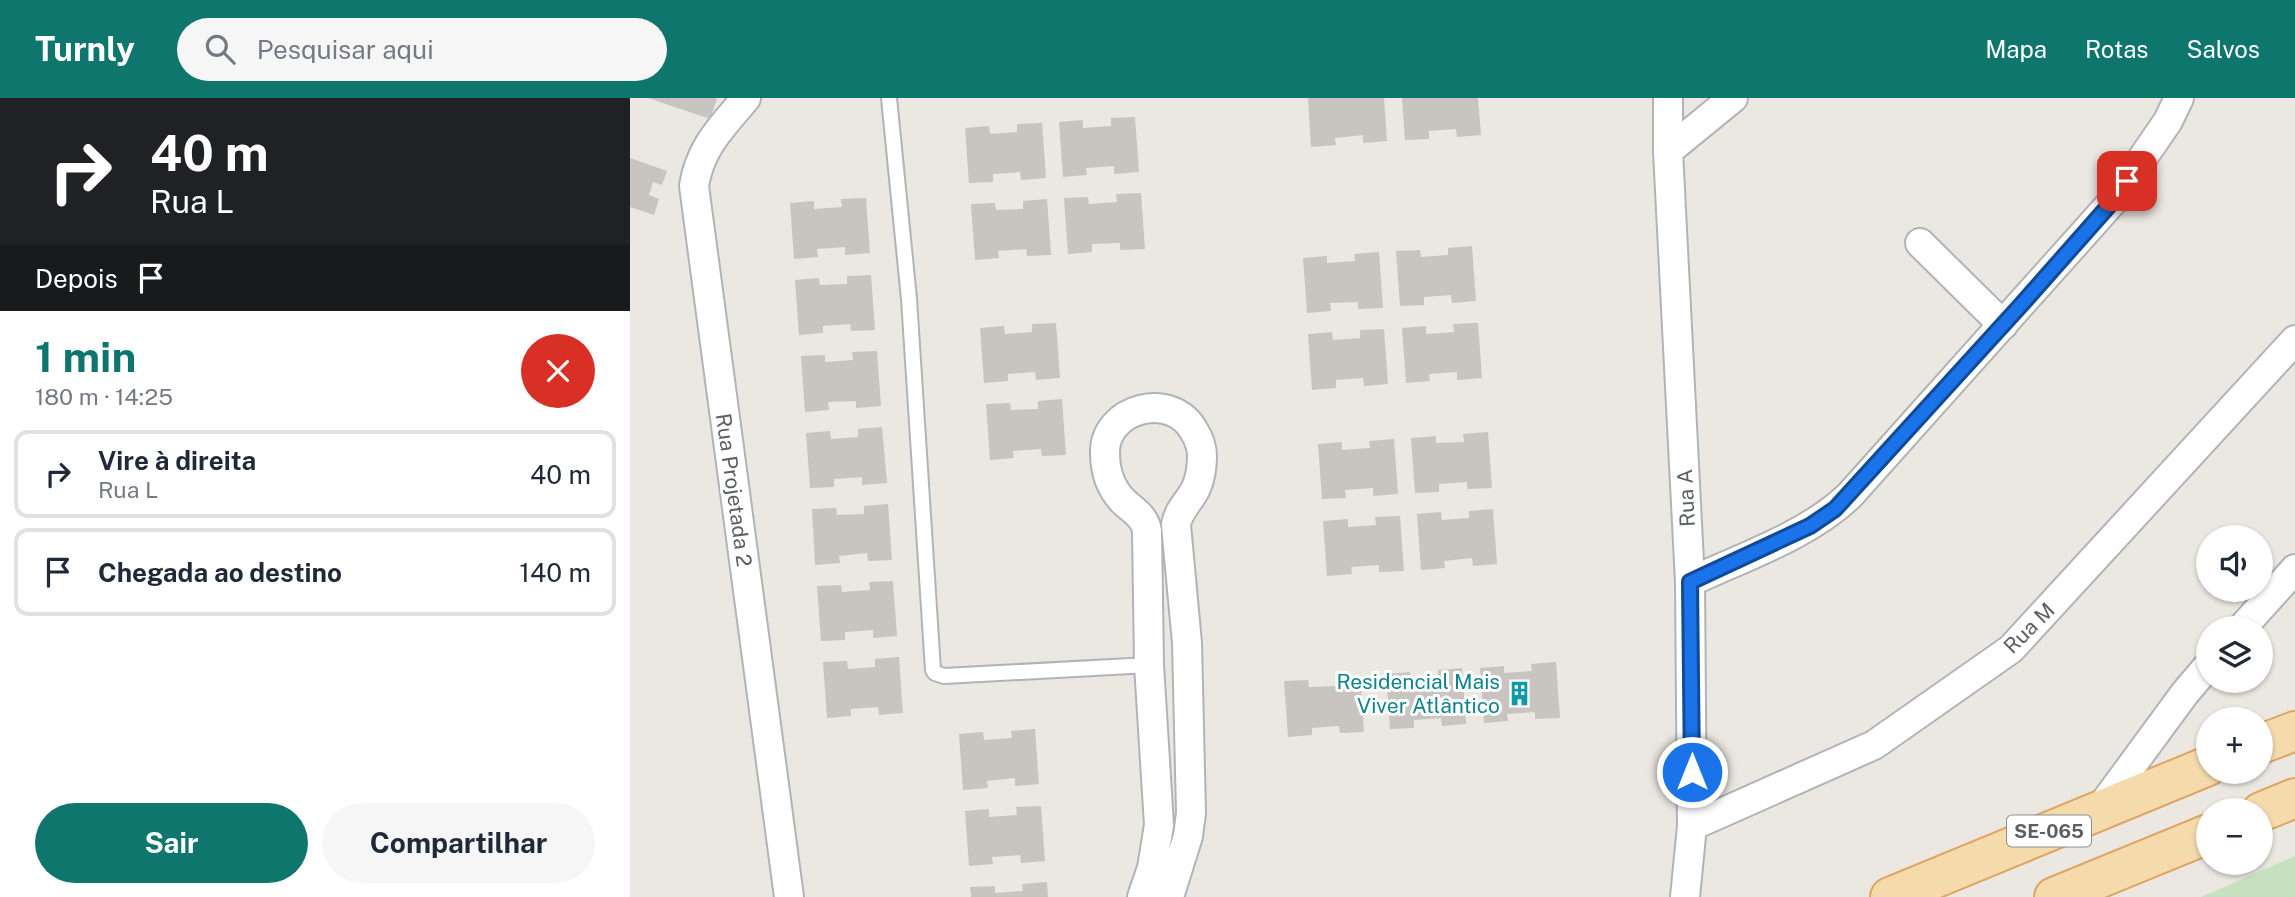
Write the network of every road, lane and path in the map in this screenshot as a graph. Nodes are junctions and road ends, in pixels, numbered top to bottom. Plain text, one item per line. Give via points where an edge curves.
1 (746, 98) edge
2 (889, 98) edge
3 (1668, 98) edge
4 (1732, 98) edge
5 (2179, 98) edge
6 (1668, 151) junction
7 (1920, 243) dead end
8 (2003, 325) junction
9 (2295, 340) edge
10 (2295, 569) edge
11 (1690, 582) junction
12 (2253, 616) edge
13 (1149, 665) junction
14 (2196, 680) edge
15 (2295, 731) edge
16 (2273, 739) edge
17 (2196, 771) edge
18 (2295, 798) edge
19 (2273, 807) edge
20 (2099, 810) junction
21 (1692, 826) junction
22 (2196, 839) edge
23 (1687, 895) edge
24 (789, 897) edge
25 (1142, 897) edge
26 (1169, 897) edge
27 (1890, 897) edge
28 (2054, 897) edge

1 - 24 street, Rua Projetada 2 via 705,149 694,186
2 - 13 lane via 909,299 933,670 944,676
3 - 6 street, Rua A
4 - 6 street
5 - 8 street via 2113,201
6 - 11 street, Rua A
7 - 8 street
8 - 11 street via 1835,509 1810,526
9 - 21 street, Rua M via 2011,649 1874,745
10 - 12 street
11 - 21 street, Rua A
13 - 25 street via 1159,825
13 - 26 street via 1146,523 1108,478 1105,450 1113,428 1132,412 1156,406 1175,411 1191,424 1202,455 1196,487 1176,525 1187,643 1192,813
14 - 20 street
15 - 16 main road
17 - 20 main road, SE-065
18 - 19 main road
20 - 27 main road, SE-065
21 - 23 street, Rua A
22 - 28 main road

